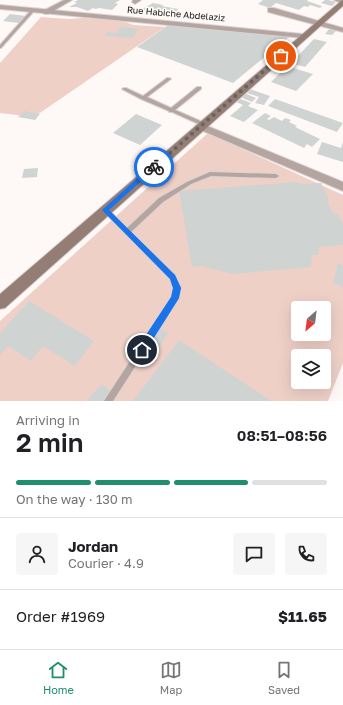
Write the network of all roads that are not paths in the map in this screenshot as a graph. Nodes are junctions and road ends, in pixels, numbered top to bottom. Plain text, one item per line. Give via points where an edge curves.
1 (69, 0) edge
2 (337, 0) edge
3 (343, 2) edge
4 (0, 7) edge
5 (33, 10) junction
6 (271, 10) dead end
7 (44, 12) junction
8 (318, 23) junction
9 (343, 30) edge
10 (303, 36) junction
11 (0, 47) edge
12 (169, 79) dead end
13 (199, 88) dead end
14 (124, 89) dead end
15 (143, 98) junction
16 (171, 110) junction
17 (201, 125) junction
18 (276, 176) dead end
19 (343, 187) edge
20 (105, 210) junction
21 (127, 232) junction
22 (0, 303) edge
23 (108, 401) edge

1 - 7 street
2 - 3 street
3 - 8 main road
4 - 5 street, Rue Habiche Abdelaziz
5 - 7 street, Rue Habiche Abdelaziz
5 - 11 lane
6 - 8 street
7 - 10 street, Rue Habiche Abdelaziz
8 - 9 street
8 - 10 main road
10 - 17 main road
12 - 15 lane
13 - 16 lane
14 - 15 lane
15 - 16 lane
16 - 17 lane
17 - 19 street
17 - 20 main road
18 - 21 lane via 210,174 189,182 161,200
20 - 21 lane
20 - 22 main road
21 - 23 lane via 173,277 177,288 175,298

